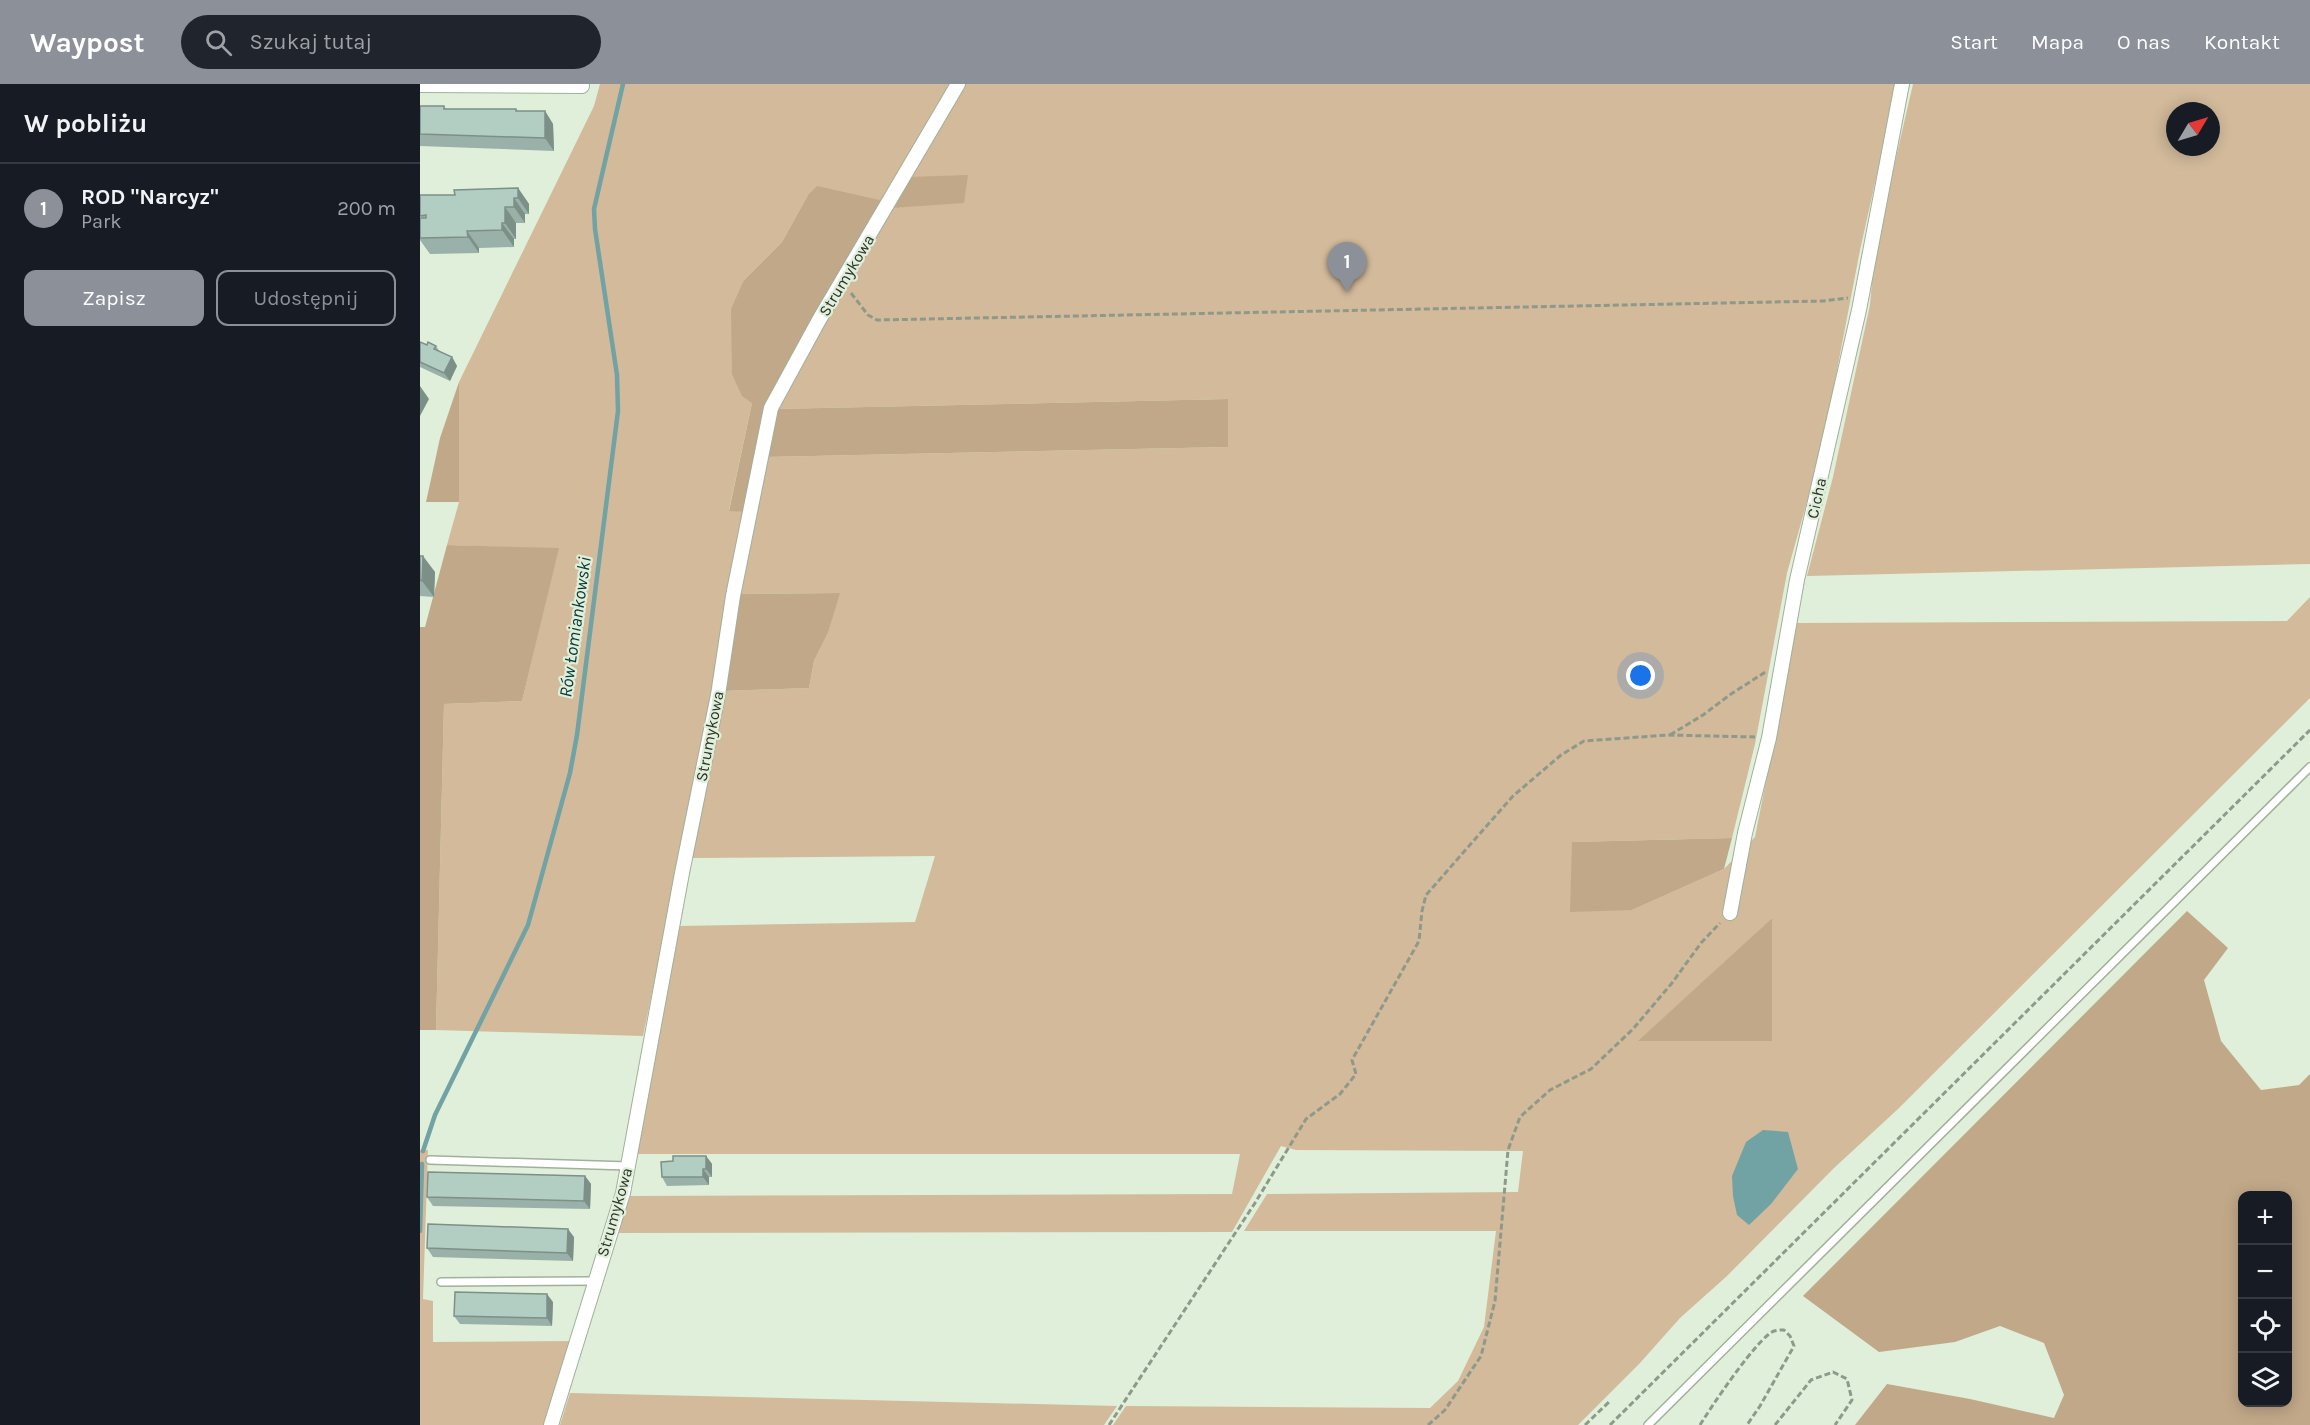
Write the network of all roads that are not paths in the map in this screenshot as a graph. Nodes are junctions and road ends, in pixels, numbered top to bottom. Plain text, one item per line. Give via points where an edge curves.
1 (958, 84) edge
2 (1902, 84) edge
3 (420, 85) edge
4 (582, 86) dead end
5 (2310, 767) edge
6 (1730, 913) road end
7 (430, 1160) dead end
8 (628, 1166) junction
9 (594, 1281) junction
10 (441, 1282) dead end
11 (551, 1425) edge
12 (1648, 1425) edge

1 - 8 street, Strumykowa via 771,408
2 - 6 street, Cicha via 1861,303 1797,580
3 - 4 street
5 - 12 lane
7 - 8 lane
8 - 9 street, Strumykowa
9 - 10 lane
9 - 11 street, Strumykowa

